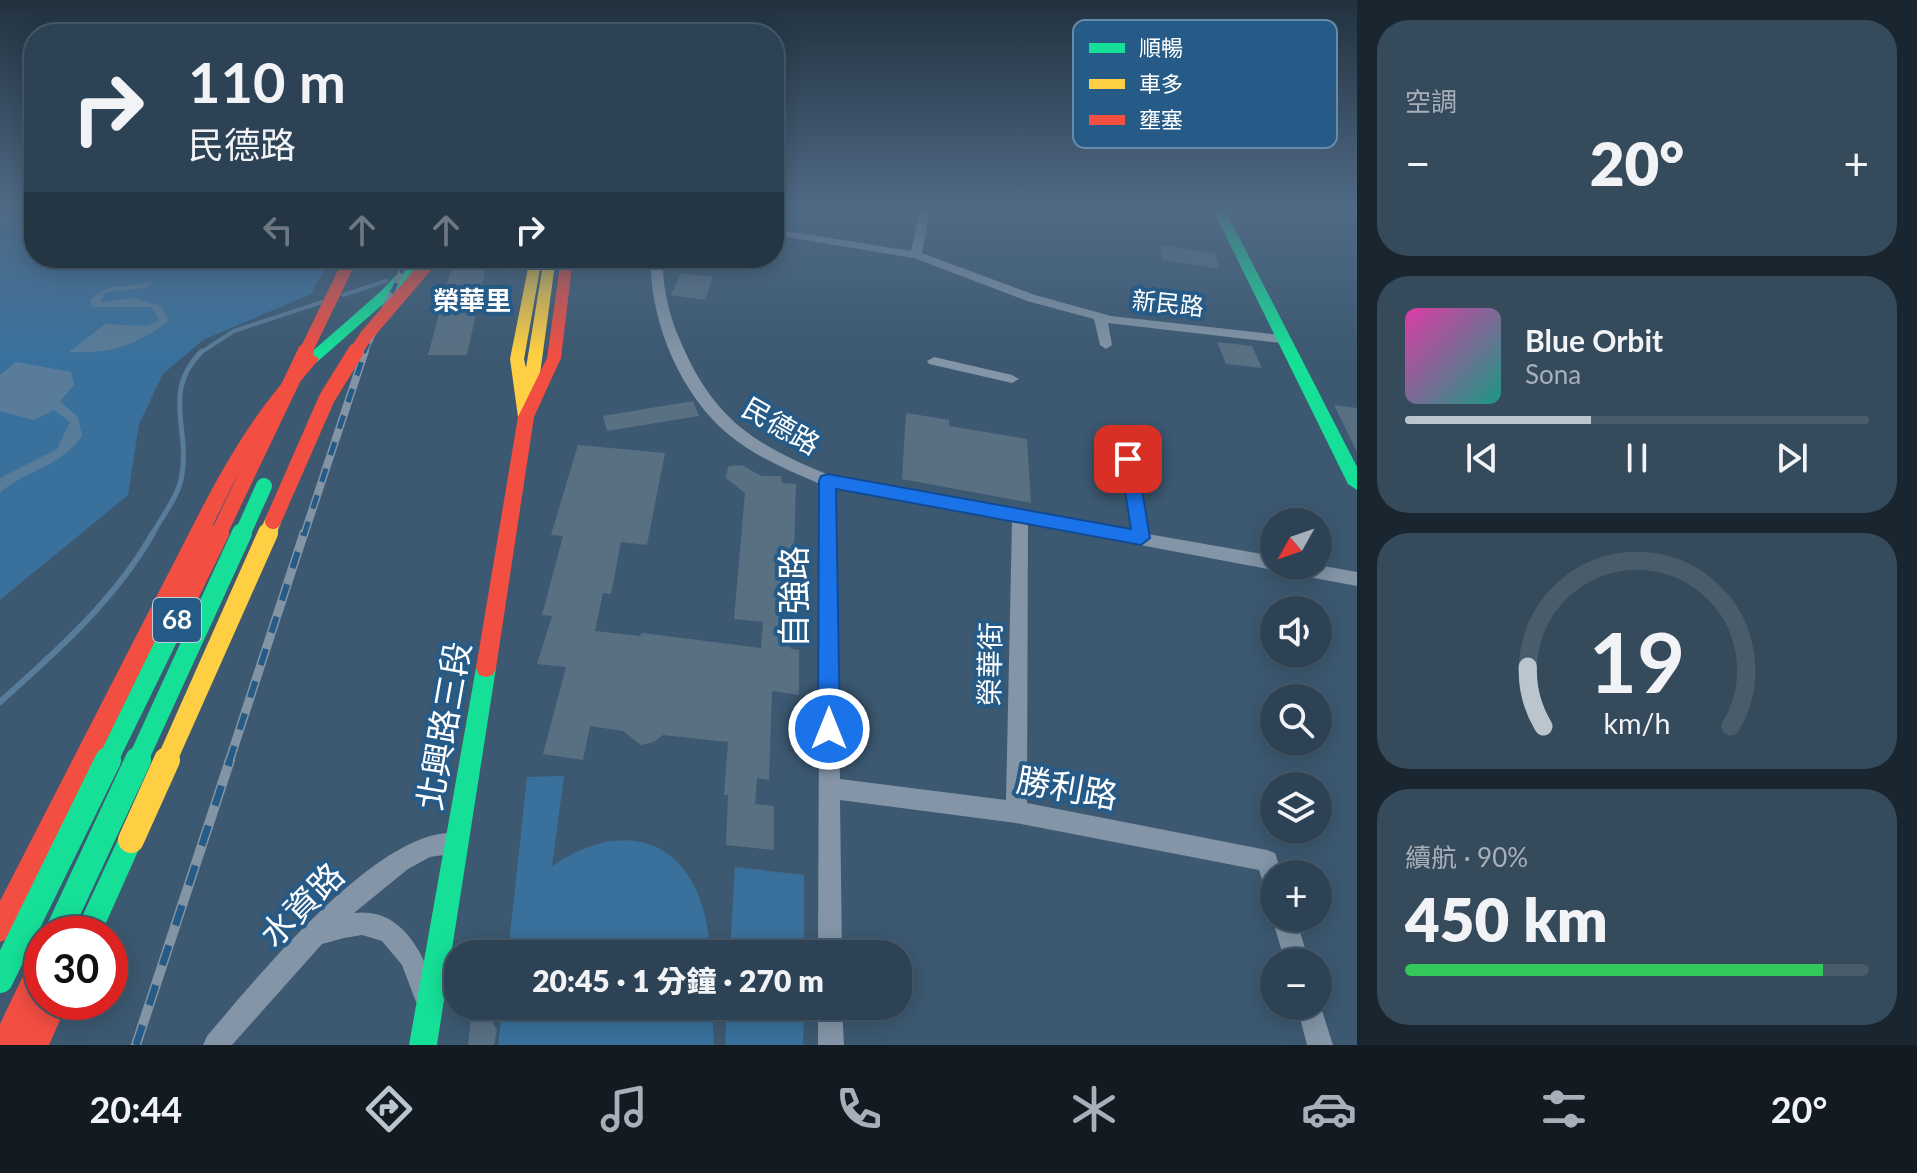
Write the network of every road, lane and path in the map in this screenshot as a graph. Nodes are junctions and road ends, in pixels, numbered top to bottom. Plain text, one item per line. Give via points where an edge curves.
1 (921, 257) edge
2 (1241, 257) edge
3 (346, 268) edge
4 (363, 268) edge
5 (410, 268) edge
6 (424, 268) edge
7 (534, 268) edge
8 (548, 268) edge
9 (566, 268) edge
10 (656, 268) edge
11 (1100, 317) junction
12 (1281, 339) junction
13 (1106, 345) dead end
14 (934, 361) dead end
15 (1012, 379) dead end
16 (303, 401) dead end
17 (526, 417) junction
18 (1128, 459) dead end
19 (270, 473) dead end
20 (828, 481) junction
21 (1357, 484) edge
22 (1020, 516) junction
23 (1141, 538) junction
24 (1260, 560) edge
25 (1332, 574) edge
26 (1357, 579) edge
27 (829, 788) junction
28 (1016, 812) junction
29 (456, 844) junction
30 (1262, 860) edge
31 (65, 916) edge
32 (95, 916) edge
33 (0, 929) edge
34 (316, 937) junction
35 (830, 940) edge
36 (0, 980) edge
37 (24, 1005) edge
38 (429, 1008) junction
39 (46, 1020) edge
40 (830, 1020) edge
41 (1313, 1020) edge
42 (5, 1045) edge
43 (34, 1045) edge
44 (216, 1045) edge
45 (423, 1045) edge
46 (831, 1045) edge
47 (1320, 1045) edge

1 - 11 street, 新民路
2 - 12 main road
3 - 36 main road, 68, bridge
4 - 16 main road
5 - 33 main road, bridge via 307,364 244,448
6 - 32 main road, bridge via 366,336 327,398
7 - 17 main road, 北興路三段 via 517,359
8 - 17 main road
9 - 17 main road, 北興路三段 via 554,358
10 - 20 street, 民德路 via 663,316 698,393 721,422 788,465
11 - 12 street, 新民路
11 - 13 street
12 - 21 main road
14 - 15 street
17 - 29 main road, 北興路三段
18 - 23 street
19 - 31 main road, 68, bridge
20 - 22 street, 民德路
20 - 27 street, 自強路
22 - 23 street, 民德路
22 - 28 street, 榮華街
23 - 24 street, 民德路
25 - 26 street
27 - 28 street, 勝利路
27 - 35 street, 自強路
28 - 30 street, 勝利路
29 - 34 street, 水資路 via 427,847 408,856
29 - 38 main road, 北興路三段
34 - 38 street via 360,921 385,930 412,960
34 - 44 street, 水資路
37 - 42 main road
38 - 45 main road, 北興路三段
39 - 43 main road
40 - 46 street
41 - 47 street

